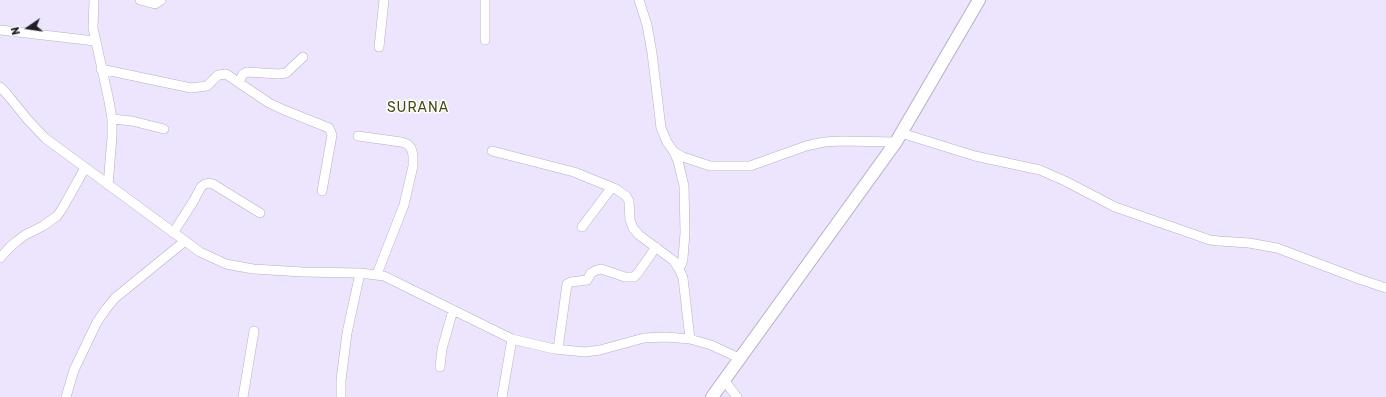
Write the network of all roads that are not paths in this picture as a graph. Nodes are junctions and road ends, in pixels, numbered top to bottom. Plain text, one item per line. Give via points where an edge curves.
1 (94, 0) edge
2 (140, 0) edge
3 (161, 0) edge
4 (384, 0) edge
5 (485, 0) edge
6 (639, 0) edge
7 (979, 0) edge
8 (0, 30) edge
9 (485, 40) dead end
10 (95, 41) junction
11 (379, 46) dead end
12 (303, 57) dead end
13 (101, 69) junction
14 (239, 82) junction
15 (0, 87) edge
16 (112, 119) junction
17 (164, 129) dead end
18 (358, 136) dead end
19 (898, 138) junction
20 (492, 150) dead end
21 (674, 152) junction
22 (85, 168) junction
23 (108, 185) junction
24 (612, 187) junction
25 (322, 191) dead end
26 (260, 213) dead end
27 (582, 227) dead end
28 (173, 233) junction
29 (185, 241) junction
30 (656, 247) junction
31 (1, 253) edge
32 (679, 268) junction
33 (360, 273) junction
34 (377, 274) junction
35 (1386, 288) edge
36 (453, 310) junction
37 (254, 331) dead end
38 (512, 339) junction
39 (690, 339) junction
40 (558, 349) junction
41 (739, 358) junction
42 (440, 367) dead end
43 (724, 380) junction
44 (66, 397) edge
45 (243, 397) edge
46 (341, 397) edge
47 (502, 397) edge
48 (712, 397) edge
49 (737, 397) edge

1 - 10 street
2 - 3 street via 151,4
4 - 11 street
5 - 9 street
6 - 21 street via 652,53 661,128
7 - 19 street
8 - 10 street
10 - 13 street
12 - 14 street via 286,73 247,72 242,74
13 - 14 street via 191,88 207,86 218,75 223,74
13 - 16 street
14 - 25 street via 269,103 329,128 331,143
15 - 22 street via 45,138
16 - 17 street
16 - 23 street
18 - 34 street via 401,142 407,144 413,154 413,166 404,205
19 - 21 street via 824,142 761,163 740,167 710,166 683,158
19 - 35 street via 1040,170 1115,207 1210,240 1277,248
19 - 41 street
20 - 24 street via 574,172
21 - 32 street via 684,186 684,258
22 - 23 street
22 - 31 street via 57,216 24,235
23 - 28 street
24 - 27 street
24 - 30 street via 629,201 633,228
26 - 28 street via 214,184 205,184
28 - 29 street
29 - 33 street via 213,259 241,267
29 - 44 street via 115,298 106,309 74,370
30 - 32 street
30 - 40 street via 634,276 625,277 602,269 591,273 587,280 567,284
32 - 39 street via 683,278
33 - 34 street
33 - 46 street via 347,333
34 - 36 street
36 - 38 street
36 - 42 street via 442,349
37 - 45 street
38 - 40 street
38 - 47 street
39 - 40 street via 654,337 585,352
39 - 41 street via 712,345
41 - 43 street
43 - 48 street
43 - 49 street

